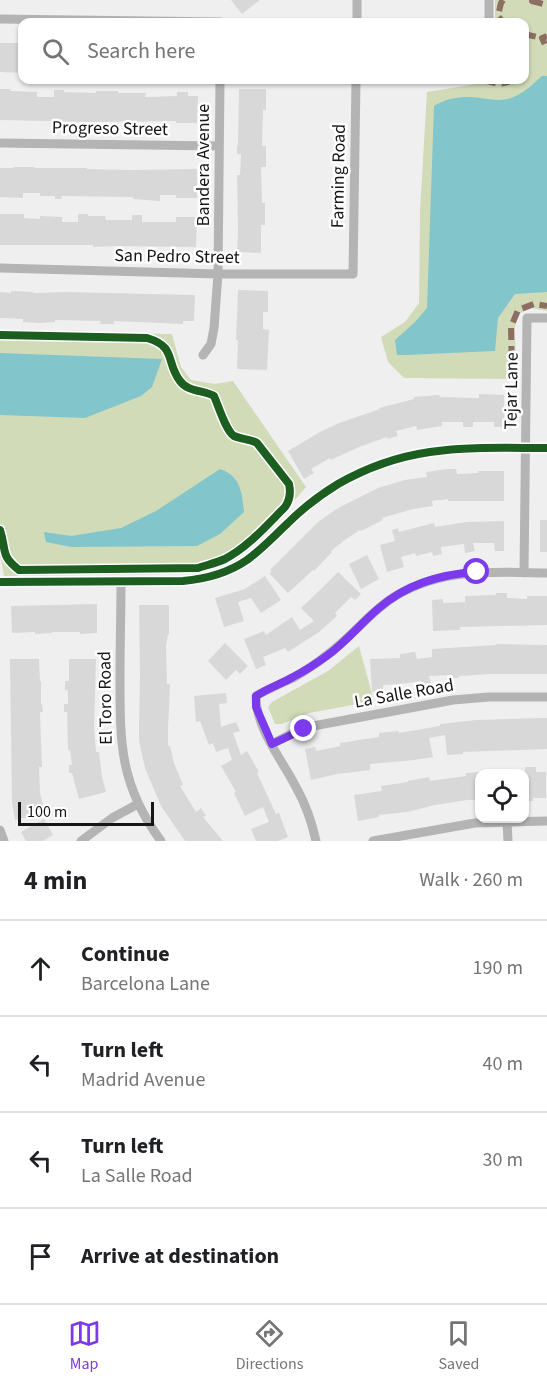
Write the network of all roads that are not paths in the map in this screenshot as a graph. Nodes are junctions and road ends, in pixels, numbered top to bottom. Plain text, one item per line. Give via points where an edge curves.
1 (357, 0) edge
2 (489, 0) edge
3 (357, 18) edge
4 (489, 18) edge
5 (0, 19) edge
6 (18, 19) edge
7 (220, 84) edge
8 (356, 84) edge
9 (0, 143) edge
10 (219, 146) junction
11 (0, 268) edge
12 (218, 274) junction
13 (352, 274) joint
14 (547, 318) edge
15 (203, 356) dead end
16 (525, 448) junction
17 (547, 448) edge
18 (525, 573) junction
19 (547, 573) edge
20 (121, 581) junction
21 (0, 582) edge
22 (547, 697) edge
23 (272, 744) junction
24 (138, 804) junction
25 (529, 821) edge
26 (547, 821) edge
27 (475, 823) edge
28 (507, 823) edge
29 (0, 830) edge
30 (4, 841) edge
31 (81, 841) edge
32 (161, 841) edge
33 (316, 841) edge
34 (373, 841) edge
35 (508, 841) edge

1 - 3 street
2 - 4 street
5 - 6 street
7 - 10 street, Bandera Avenue
8 - 13 street, Farming Road
9 - 10 street, Progreso Street
10 - 12 street, Bandera Avenue
11 - 12 street, San Pedro Street
12 - 13 street, San Pedro Street
12 - 15 street, Bandera Avenue via 214,328 211,344
14 - 16 street, Tejar Lane via 527,318
16 - 17 street
16 - 18 street, Tejar Lane
16 - 20 street via 440,450 387,462 324,493 256,553 228,570 185,581
18 - 19 street
18 - 23 street via 442,576 388,601 318,662 256,696 256,707
20 - 21 street
20 - 24 street, El Toro Road via 120,735 124,764
22 - 23 street, La Salle Road via 489,697 435,703 314,726
23 - 33 street via 302,799
24 - 31 street
24 - 32 street, El Toro Road
25 - 26 street
27 - 34 street
28 - 35 street
29 - 30 street

